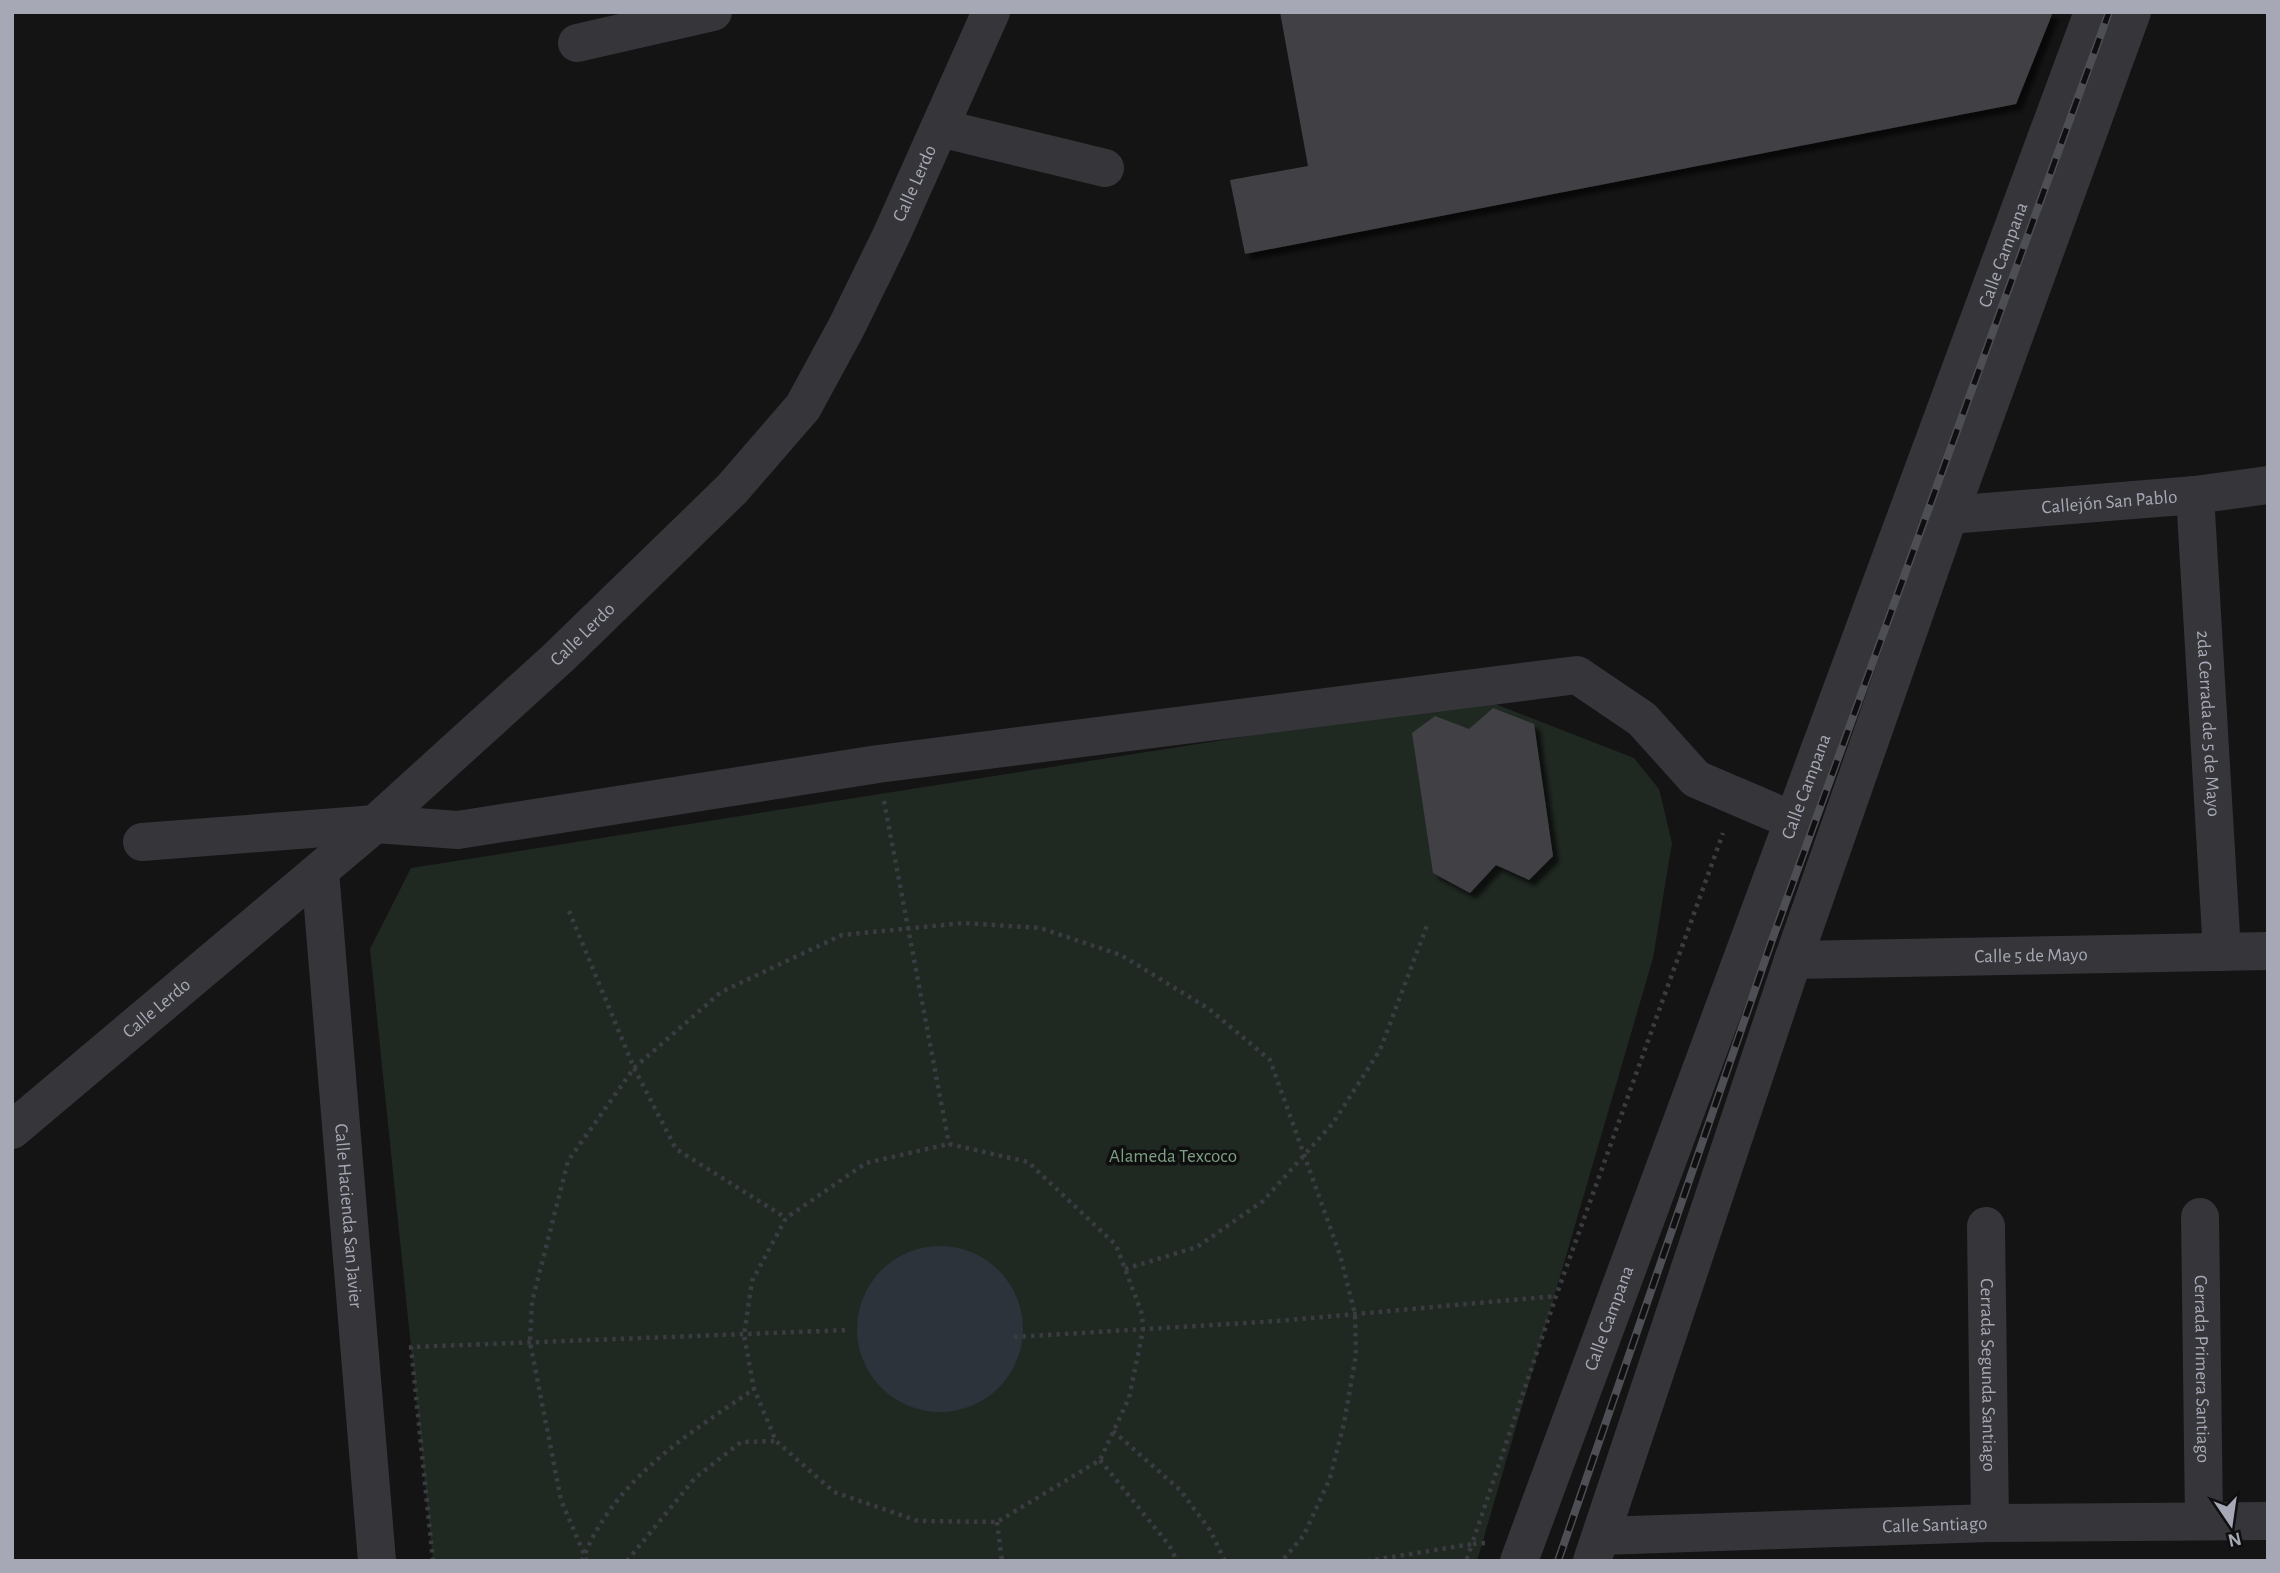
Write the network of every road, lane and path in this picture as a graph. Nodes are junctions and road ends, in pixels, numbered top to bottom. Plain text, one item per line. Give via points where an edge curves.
1 (713, 12) edge
2 (991, 12) edge
3 (2093, 12) edge
4 (2132, 12) edge
5 (577, 43) dead end
6 (940, 128) junction
7 (1105, 168) dead end
8 (2268, 485) edge
9 (2195, 495) junction
10 (1949, 515) junction
11 (878, 764) junction
12 (1736, 796) junction
13 (1794, 821) junction
14 (375, 824) junction
15 (142, 842) dead end
16 (320, 871) junction
17 (569, 911) dead end
18 (1428, 923) dead end
19 (908, 927) junction
20 (2268, 951) edge
21 (2222, 952) junction
22 (1793, 960) junction
23 (634, 1068) junction
24 (12, 1130) edge
25 (949, 1144) junction
26 (1304, 1156) junction
27 (786, 1217) junction
28 (2200, 1217) dead end
29 (1986, 1226) dead end
30 (1125, 1269) junction
31 (1556, 1296) junction
32 (1355, 1314) junction
33 (849, 1330) dead end
34 (1143, 1330) junction
35 (744, 1335) junction
36 (1013, 1337) dead end
37 (530, 1342) junction
38 (754, 1389) junction
39 (1113, 1431) junction
40 (776, 1441) junction
41 (1100, 1460) junction
42 (2204, 1520) junction
43 (2268, 1521) edge
44 (997, 1522) junction
45 (1990, 1523) junction
46 (1472, 1544) junction
47 (1597, 1548) edge
48 (1524, 1549) edge
49 (584, 1554) junction
50 (377, 1561) edge
51 (433, 1561) edge
52 (585, 1561) edge
53 (627, 1561) edge
54 (1002, 1561) edge
55 (1177, 1561) edge
56 (1226, 1561) edge
57 (1282, 1561) edge
58 (1367, 1561) edge
59 (1466, 1561) edge

1 - 5 street
2 - 6 street, Calle Lerdo
3 - 13 street, Calle Campana
4 - 10 street, Calle Campana
6 - 7 street
6 - 14 street, Calle Lerdo via 875,270 803,407 732,489 559,657
8 - 9 street, Callejón San Pablo
9 - 10 street, Callejón San Pablo
9 - 21 street, 2da Cerrada de 5 de Mayo
10 - 22 street, Calle Campana
11 - 12 street via 1577,675 1642,719 1696,779
11 - 14 street via 458,830
11 - 19 path
12 - 13 street
12 - 31 path
13 - 48 street, Calle Campana
14 - 15 street
14 - 16 street, Calle Lerdo
16 - 24 street, Calle Lerdo
16 - 50 street, Calle Hacienda San Javier
17 - 23 path
18 - 26 path via 1380,1050 1333,1123
19 - 23 path via 842,935 721,992
19 - 25 path
19 - 26 path via 964,923 1040,928 1121,955 1209,1009 1270,1060
20 - 21 street, Calle 5 de Mayo
21 - 22 street, Calle 5 de Mayo
22 - 47 street, Calle Campana
23 - 27 path via 676,1149
23 - 37 path via 568,1161 532,1302
25 - 27 path via 866,1163
25 - 30 path via 1028,1162 1116,1245
26 - 30 path via 1263,1201 1197,1247
26 - 32 path via 1340,1255
27 - 35 path via 752,1281
28 - 42 street, Cerrada Primera Santiago
29 - 45 street, Cerrada Segunda Santiago
30 - 34 path via 1142,1314
31 - 32 path
31 - 46 path
32 - 34 path
32 - 57 path via 1356,1355 1330,1478 1304,1535
33 - 35 path
34 - 36 path
34 - 39 path via 1129,1398
35 - 37 path
35 - 38 path
37 - 49 path via 561,1500
37 - 51 path via 411,1347
38 - 40 path
38 - 49 path via 664,1452 627,1487
39 - 41 path
39 - 56 path via 1180,1490
40 - 44 path via 834,1492 918,1521
40 - 53 path via 741,1442 695,1478
41 - 44 path
41 - 55 path
42 - 43 street, Calle Santiago
42 - 45 street, Calle Santiago
44 - 54 path
45 - 47 street, Calle Santiago
46 - 48 path
46 - 58 path
46 - 59 path
49 - 52 path

